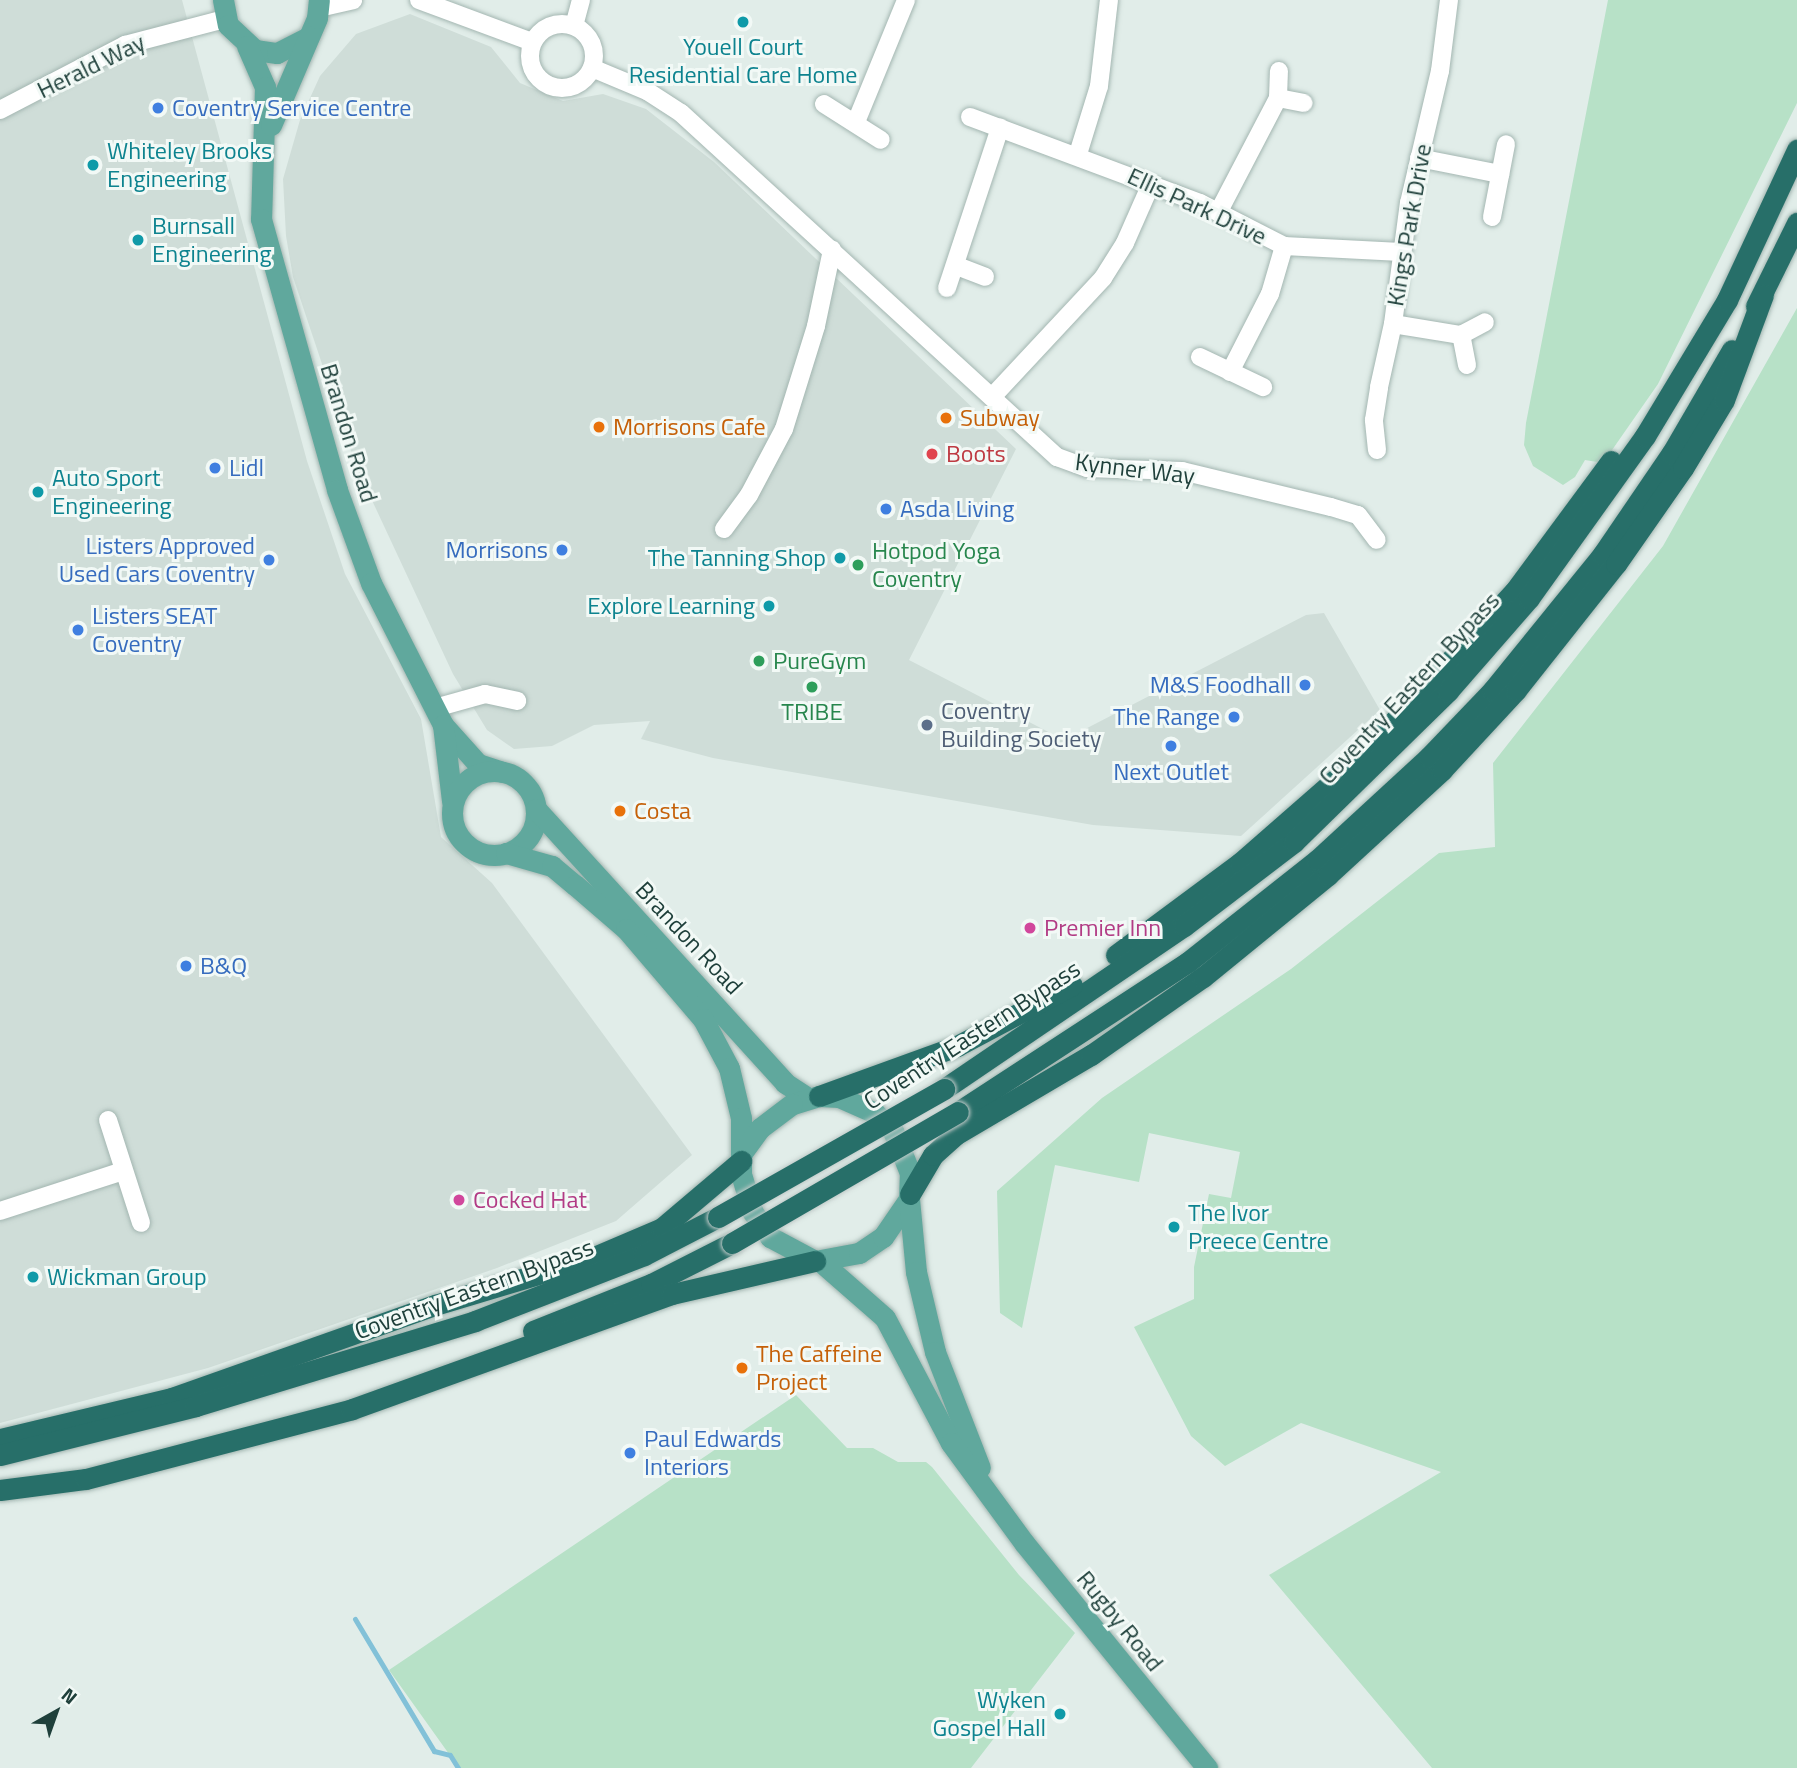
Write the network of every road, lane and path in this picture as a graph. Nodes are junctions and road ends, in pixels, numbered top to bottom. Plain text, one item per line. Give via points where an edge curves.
1 (353, 0) edge
2 (419, 0) edge
3 (581, 0) edge
4 (906, 0) edge
5 (1109, 0) edge
6 (1449, 0) edge
7 (319, 4) edge
8 (224, 10) edge
9 (574, 26) junction
10 (308, 37) junction
11 (532, 42) junction
12 (247, 46) junction
13 (592, 68) junction
14 (1279, 71) dead end
15 (1278, 99) junction
16 (1304, 103) dead end
17 (824, 104) dead end
18 (0, 110) edge
19 (970, 117) dead end
20 (856, 122) junction
21 (1000, 128) junction
22 (266, 140) junction
23 (881, 140) dead end
24 (1506, 144) dead end
25 (1797, 150) edge
26 (1078, 154) junction
27 (1419, 158) junction
28 (1500, 174) junction
29 (1151, 184) junction
30 (1219, 211) junction
31 (1492, 217) dead end
32 (1797, 223) edge
33 (1284, 246) junction
34 (832, 250) junction
35 (1401, 252) junction
36 (957, 266) junction
37 (985, 277) dead end
38 (947, 288) dead end
39 (1763, 295) junction
40 (1485, 321) dead end
41 (1393, 324) junction
42 (1708, 333) junction
43 (1461, 335) junction
44 (1200, 358) dead end
45 (1466, 365) dead end
46 (1230, 372) junction
47 (1263, 387) dead end
48 (992, 397) junction
49 (1377, 450) dead end
50 (724, 529) dead end
51 (1377, 540) dead end
52 (517, 701) dead end
53 (439, 716) junction
54 (502, 772) junction
55 (452, 807) junction
56 (536, 809) junction
57 (506, 853) junction
58 (813, 1097) junction
59 (108, 1120) dead end
60 (741, 1157) junction
61 (123, 1171) junction
62 (910, 1196) junction
63 (0, 1211) edge
64 (141, 1223) dead end
65 (817, 1261) junction
66 (0, 1439) edge
67 (0, 1455) edge
68 (0, 1485) edge
69 (0, 1490) edge
70 (996, 1505) junction
71 (1208, 1768) edge

1 - 7 street
2 - 11 street
3 - 9 street
4 - 20 street
5 - 26 street via 1099,86
6 - 27 street, Kings Park Drive via 1440,71
7 - 10 main road, Brandon Road
8 - 12 main road, Brandon Road
8 - 18 street, Herald Way via 125,45
9 - 11 street via 547,27
9 - 13 street via 591,42
10 - 12 main road via 277,53
10 - 22 main road, Brandon Road
11 - 13 street via 532,69 550,86 578,84
12 - 22 main road, Brandon Road via 265,86
13 - 34 street, Kynner Way via 648,91 681,113
14 - 15 street
15 - 16 street
15 - 30 street
17 - 20 street
19 - 21 street, Ellis Park Drive
20 - 23 street
21 - 26 street, Ellis Park Drive
21 - 36 street
22 - 53 main road, Brandon Road via 261,219 337,490 371,583
24 - 28 street
25 - 42 highway, Coventry Eastern Bypass
26 - 29 street, Ellis Park Drive
27 - 28 street
27 - 35 street, Kings Park Drive
28 - 31 street
29 - 30 street, Ellis Park Drive
29 - 48 street via 1104,278
30 - 33 street, Ellis Park Drive
32 - 39 highway
33 - 35 street, Ellis Park Drive
33 - 46 street via 1270,293
34 - 48 street, Kynner Way
34 - 50 street via 816,326 784,429 749,495
35 - 41 street, Kings Park Drive
36 - 37 street
36 - 38 street
39 - 62 highway via 1724,400 1683,468 1608,575 1516,690 1442,770 1328,875 1203,978 1091,1055 955,1135 933,1155
39 - 68 highway, bridge via 1672,453 1603,554 1493,690 1429,758 1317,860 1188,962 958,1112 652,1284 349,1396
40 - 43 street
41 - 43 street
41 - 49 street, Kings Park Drive via 1374,420
42 - 58 highway via 1514,592 1361,757 1240,863 1057,995 957,1046
42 - 67 highway, Coventry Eastern Bypass, bridge via 1645,436 1529,598 1378,765 1294,842 1184,926 944,1089 645,1255 475,1321 287,1380
43 - 45 street
44 - 46 street
46 - 47 street
48 - 51 street, Kynner Way via 1046,450 1072,464 1182,471 1293,497 1358,515
52 - 53 street via 485,694
53 - 54 main road, Brandon Road via 478,764
53 - 55 main road, Brandon Road
54 - 55 main road via 469,778
54 - 56 main road via 523,783
55 - 57 main road via 453,824 463,842 481,853
56 - 57 main road via 530,834
56 - 58 main road, Brandon Road via 785,1083
57 - 60 main road, Brandon Road via 552,866 626,929 665,971 702,1019 729,1068 741,1118
58 - 60 main road via 776,1113
58 - 62 main road via 858,1103 893,1131 905,1154
59 - 61 street
60 - 65 main road via 752,1211 771,1237
60 - 66 highway via 662,1228 592,1258 435,1305 172,1398
61 - 63 street
61 - 64 street
62 - 65 main road via 883,1237 859,1253
62 - 70 main road, Rugby Road via 916,1272 935,1352
65 - 69 highway via 672,1294 352,1409 86,1479
65 - 70 main road, Rugby Road via 885,1318 951,1443
70 - 71 main road, Rugby Road

